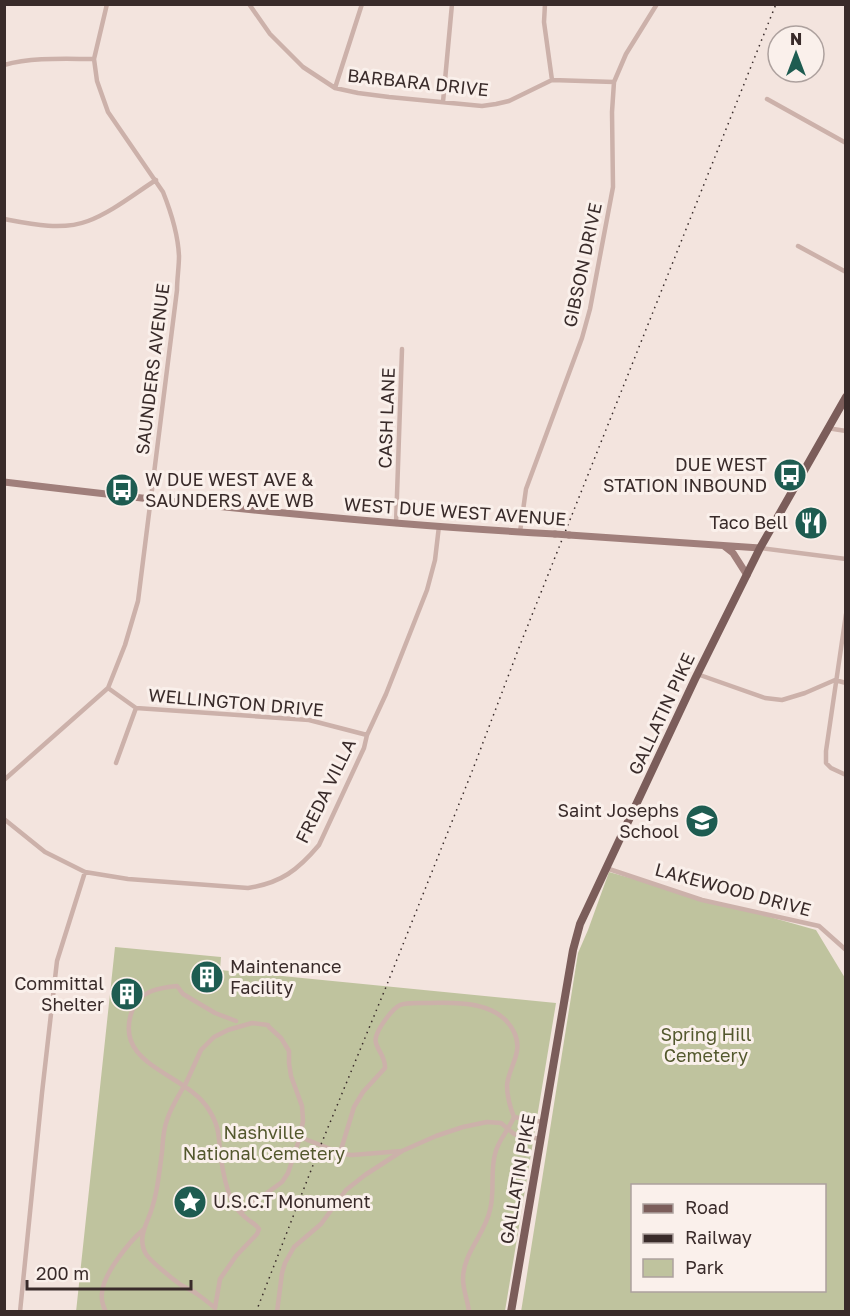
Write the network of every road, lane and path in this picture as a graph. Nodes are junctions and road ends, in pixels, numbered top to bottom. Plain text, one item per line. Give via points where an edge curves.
1 (107, 4) edge
2 (249, 4) edge
3 (362, 4) edge
4 (452, 4) edge
5 (545, 4) edge
6 (657, 4) edge
7 (94, 58) junction
8 (4, 66) edge
9 (552, 80) junction
10 (614, 82) junction
11 (335, 88) junction
12 (767, 99) dead end
13 (443, 102) junction
14 (846, 143) edge
15 (156, 180) junction
16 (4, 219) edge
17 (798, 246) dead end
18 (846, 272) edge
19 (402, 349) dead end
20 (846, 397) edge
21 (828, 429) junction
22 (846, 431) edge
23 (4, 482) edge
24 (151, 500) junction
25 (396, 524) junction
26 (439, 526) junction
27 (520, 532) junction
28 (724, 546) junction
29 (760, 548) junction
30 (846, 559) edge
31 (747, 575) junction
32 (846, 614) edge
33 (697, 674) junction
34 (836, 680) junction
35 (846, 683) edge
36 (108, 688) junction
37 (136, 708) junction
38 (367, 735) junction
39 (116, 763) dead end
40 (846, 775) edge
41 (4, 780) edge
42 (4, 819) edge
43 (606, 868) junction
44 (85, 872) junction
45 (846, 950) edge
46 (236, 1021) dead end
47 (184, 1085) junction
48 (514, 1117) junction
49 (543, 1122) junction
50 (507, 1128) junction
51 (300, 1137) junction
52 (540, 1140) junction
53 (402, 1151) junction
54 (340, 1153) junction
55 (241, 1212) junction
56 (144, 1229) junction
57 (214, 1310) edge
58 (20, 1311) edge
59 (106, 1311) edge
60 (277, 1311) edge
61 (469, 1311) edge
62 (510, 1311) edge

1 - 7 street, SAUNDERS AVENUE
2 - 11 street, BARBARA DRIVE via 270,34 303,67
3 - 11 street
4 - 13 street
5 - 9 street
6 - 10 street, GIBSON DRIVE via 626,54
7 - 8 street via 35,60
7 - 15 street, SAUNDERS AVENUE via 108,112
9 - 10 street, BARBARA DRIVE
9 - 13 street, BARBARA DRIVE via 496,104
10 - 27 street, GIBSON DRIVE via 613,187 590,309 526,489
11 - 13 street, BARBARA DRIVE
12 - 14 street
15 - 16 street via 87,222 46,226
15 - 24 street, SAUNDERS AVENUE via 169,205 179,257
17 - 18 street
19 - 25 street, CASH LANE
20 - 21 main road, GALLATIN PIKE
21 - 22 street
21 - 29 main road, GALLATIN PIKE
23 - 24 main road, WEST DUE WEST AVENUE
24 - 25 main road, WEST DUE WEST AVENUE
24 - 36 street, SAUNDERS AVENUE via 138,601
25 - 26 main road, WEST DUE WEST AVENUE
26 - 27 main road, WEST DUE WEST AVENUE
26 - 38 street, FREDA VILLA via 427,590
27 - 28 main road, WEST DUE WEST AVENUE, bridge
28 - 29 main road, WEST DUE WEST AVENUE
28 - 31 main road
29 - 30 street
29 - 31 main road, GALLATIN PIKE
31 - 33 main road, GALLATIN PIKE
32 - 34 street
33 - 34 street via 765,699 782,700
33 - 43 main road, GALLATIN PIKE
34 - 35 street
34 - 40 street via 826,763
36 - 37 street, WELLINGTON DRIVE
36 - 41 street, SAUNDERS AVENUE
37 - 38 street, WELLINGTON DRIVE via 309,720
37 - 39 street
38 - 44 street, FREDA VILLA via 319,845 292,872 277,880 248,888
42 - 44 street, FREDA VILLA via 45,852
43 - 45 street, LAKEWOOD DRIVE via 702,900 819,926
43 - 49 main road, GALLATIN PIKE via 580,924 573,950
44 - 58 street via 57,961
46 - 47 street via 215,1013 183,994 177,986 141,996 129,1020 131,1044 148,1063
47 - 51 street via 201,1050 214,1037 252,1023 268,1024 289,1051 290,1070 302,1106
47 - 55 street via 216,1120 232,1201
47 - 56 street via 166,1122 157,1187
48 - 49 street
48 - 50 street
48 - 54 street via 507,1083 518,1047 509,1022 478,1006 453,1002 400,1005 376,1034 375,1044 384,1057 385,1068 354,1107
49 - 52 main road, GALLATIN PIKE
50 - 52 street via 514,1134
50 - 53 street via 499,1123 478,1124
50 - 61 street via 494,1158 490,1213 465,1267 463,1280
51 - 54 street
51 - 55 street via 282,1182
52 - 62 main road, GALLATIN PIKE
53 - 54 street
53 - 60 street via 346,1190 321,1224 294,1247 282,1273
55 - 57 street via 257,1225 259,1232 220,1279
56 - 57 street via 144,1248 149,1258
56 - 59 street via 132,1240 103,1284

